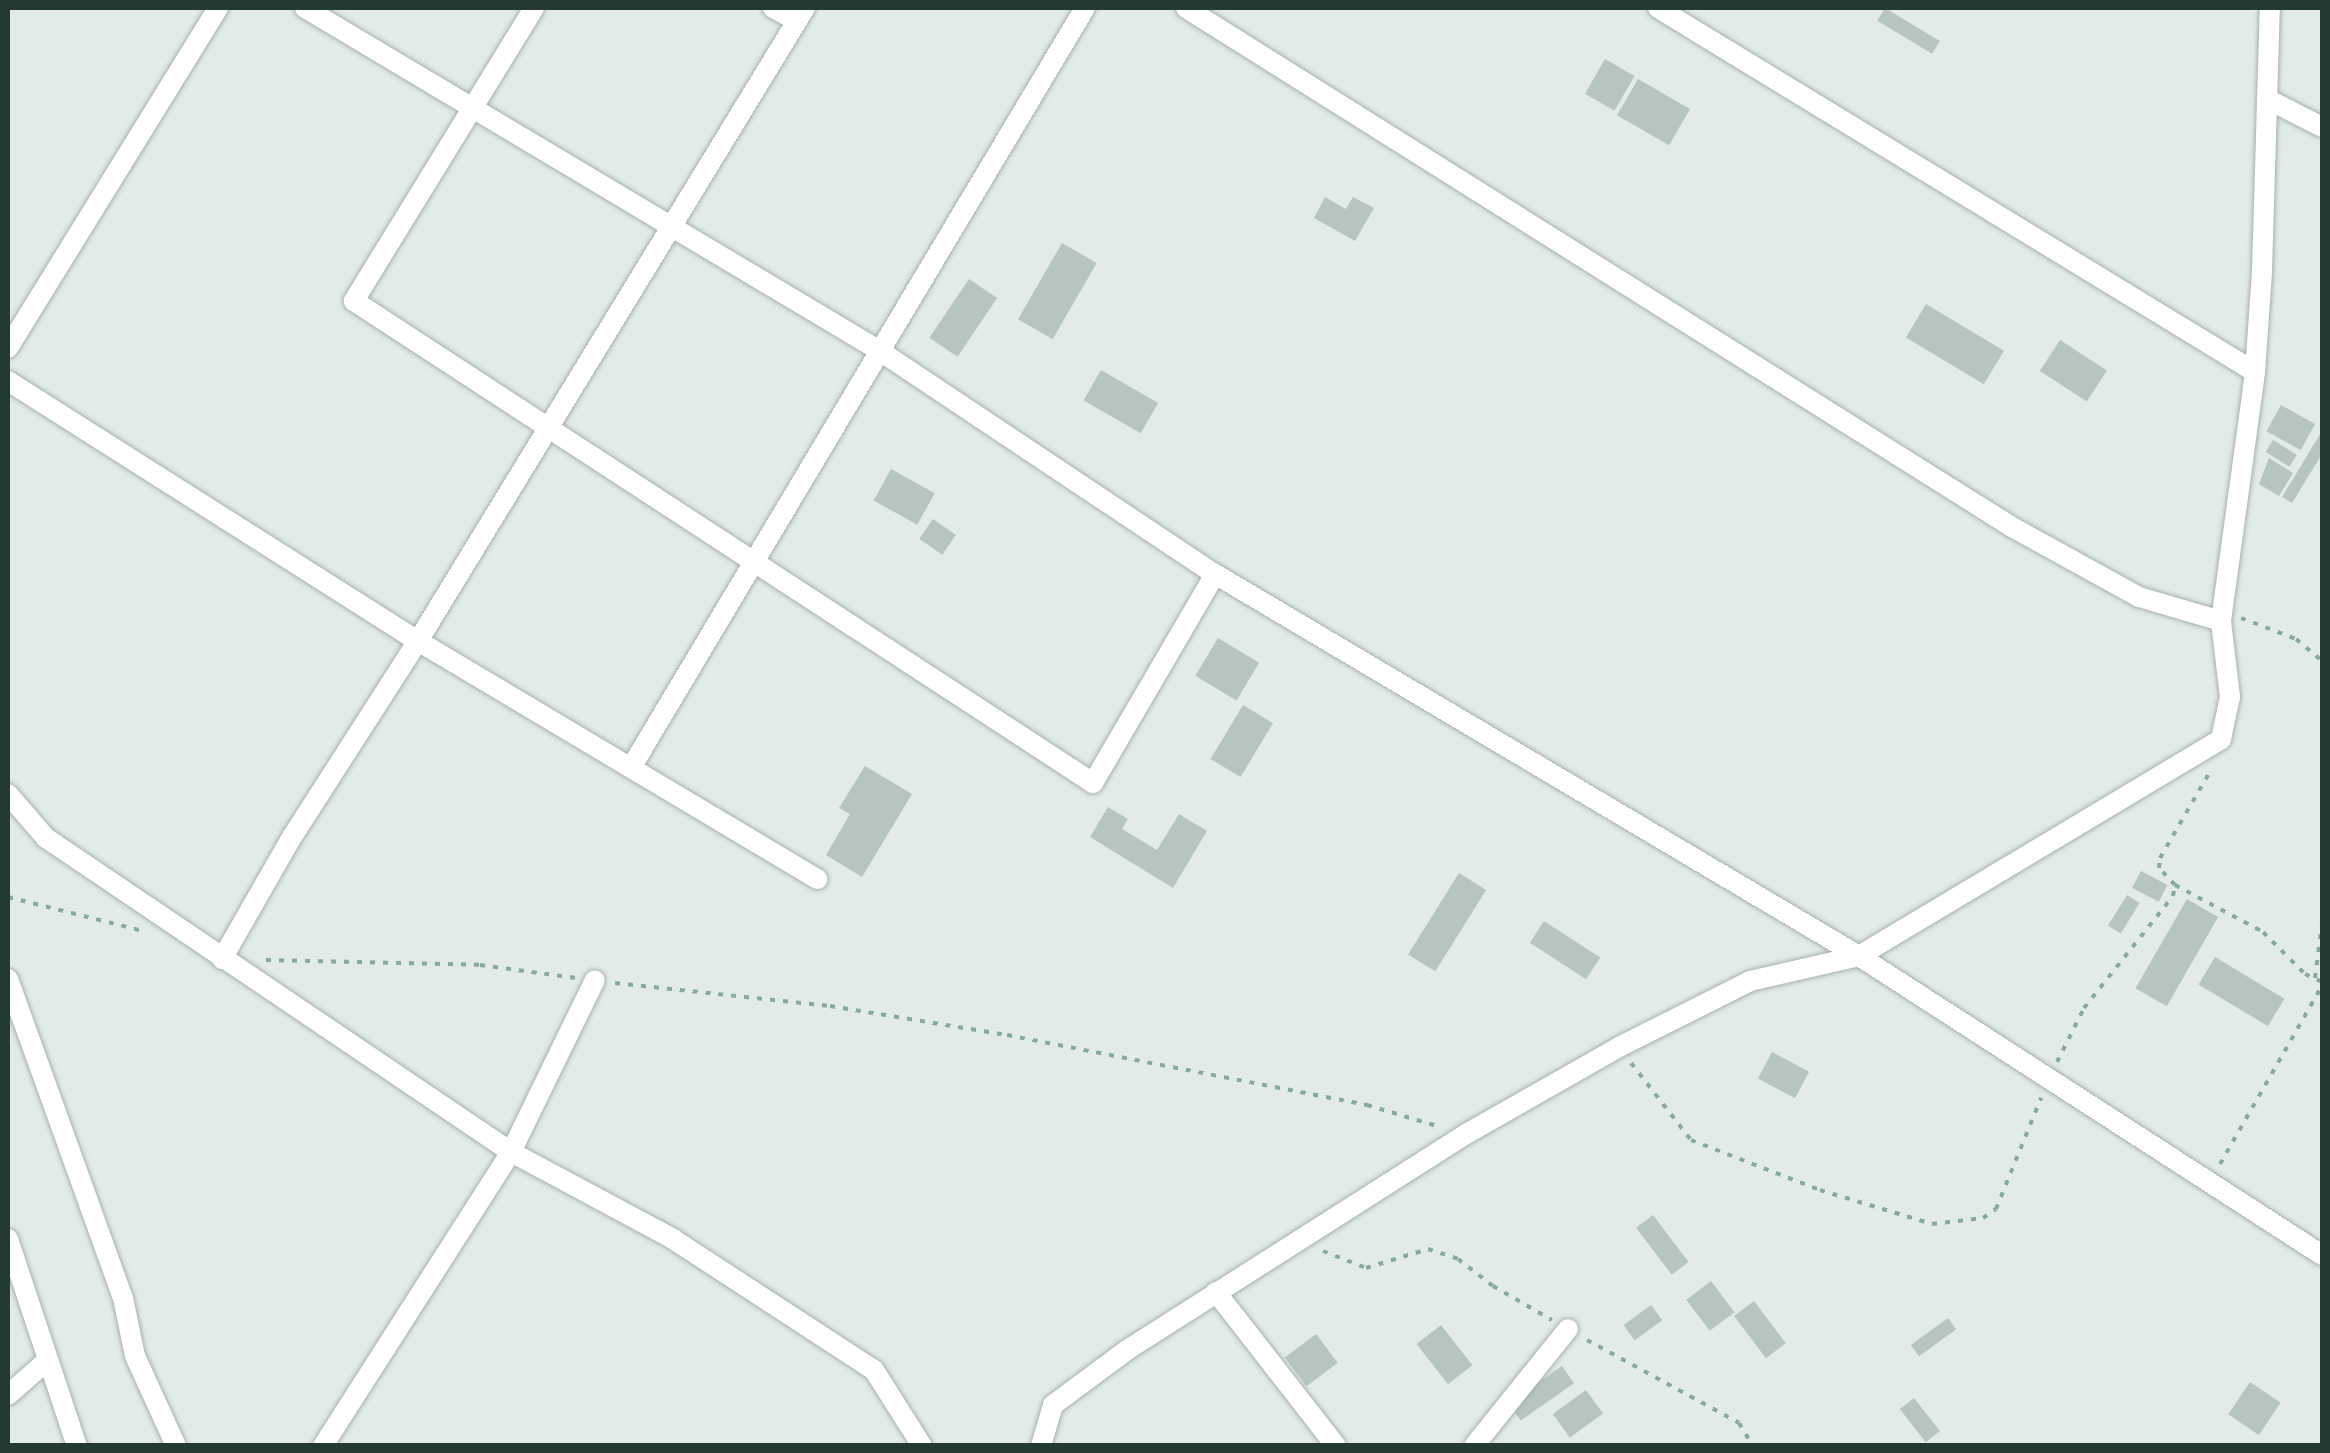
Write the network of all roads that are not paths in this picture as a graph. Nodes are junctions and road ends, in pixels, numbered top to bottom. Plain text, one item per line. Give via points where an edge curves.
1 (218, 8) edge
2 (305, 8) edge
3 (534, 8) edge
4 (773, 8) edge
5 (1084, 8) edge
6 (1186, 8) edge
7 (1658, 8) edge
8 (2270, 8) edge
9 (801, 14) edge
10 (2267, 100) junction
11 (475, 106) junction
12 (2322, 128) edge
13 (673, 224) junction
14 (8, 348) edge
15 (880, 351) junction
16 (2254, 372) junction
17 (8, 381) edge
18 (547, 430) junction
19 (754, 562) junction
20 (1215, 574) junction
21 (2222, 616) junction
22 (418, 641) junction
23 (632, 766) junction
24 (8, 794) edge
25 (817, 879) dead end
26 (1859, 956) junction
27 (222, 959) junction
28 (8, 979) edge
29 (596, 980) road end
30 (511, 1152) junction
31 (8, 1240) edge
32 (2322, 1254) edge
33 (1216, 1292) junction
34 (1568, 1329) road end
35 (48, 1360) junction
36 (8, 1395) edge
37 (78, 1446) edge
38 (176, 1446) edge
39 (323, 1446) edge
40 (922, 1446) edge
41 (1041, 1446) edge
42 (1336, 1446) edge
43 (1474, 1446) edge

1 - 14 street
2 - 11 street
3 - 11 street
4 - 9 street
5 - 15 street
6 - 21 street via 2012,527 2138,597
7 - 16 street
8 - 10 street
9 - 13 street
10 - 12 street
10 - 16 street
11 - 13 street
11 - 18 street via 354,301
13 - 15 street
13 - 18 street
15 - 19 street
15 - 20 street
16 - 21 street
17 - 22 street
18 - 19 street
18 - 22 street
19 - 20 street via 1093,783
19 - 23 street
20 - 26 street
21 - 26 street via 2230,697 2220,739
22 - 23 street
22 - 27 street
23 - 25 street
24 - 27 street via 46,838
26 - 32 street
26 - 33 street via 1750,981 1618,1047
27 - 30 street
28 - 38 street via 124,1298 134,1356
29 - 30 street
30 - 39 street
30 - 40 street via 673,1239 874,1370
31 - 35 street
33 - 41 street via 1053,1405
33 - 42 street
34 - 43 street
35 - 36 street
35 - 37 street

